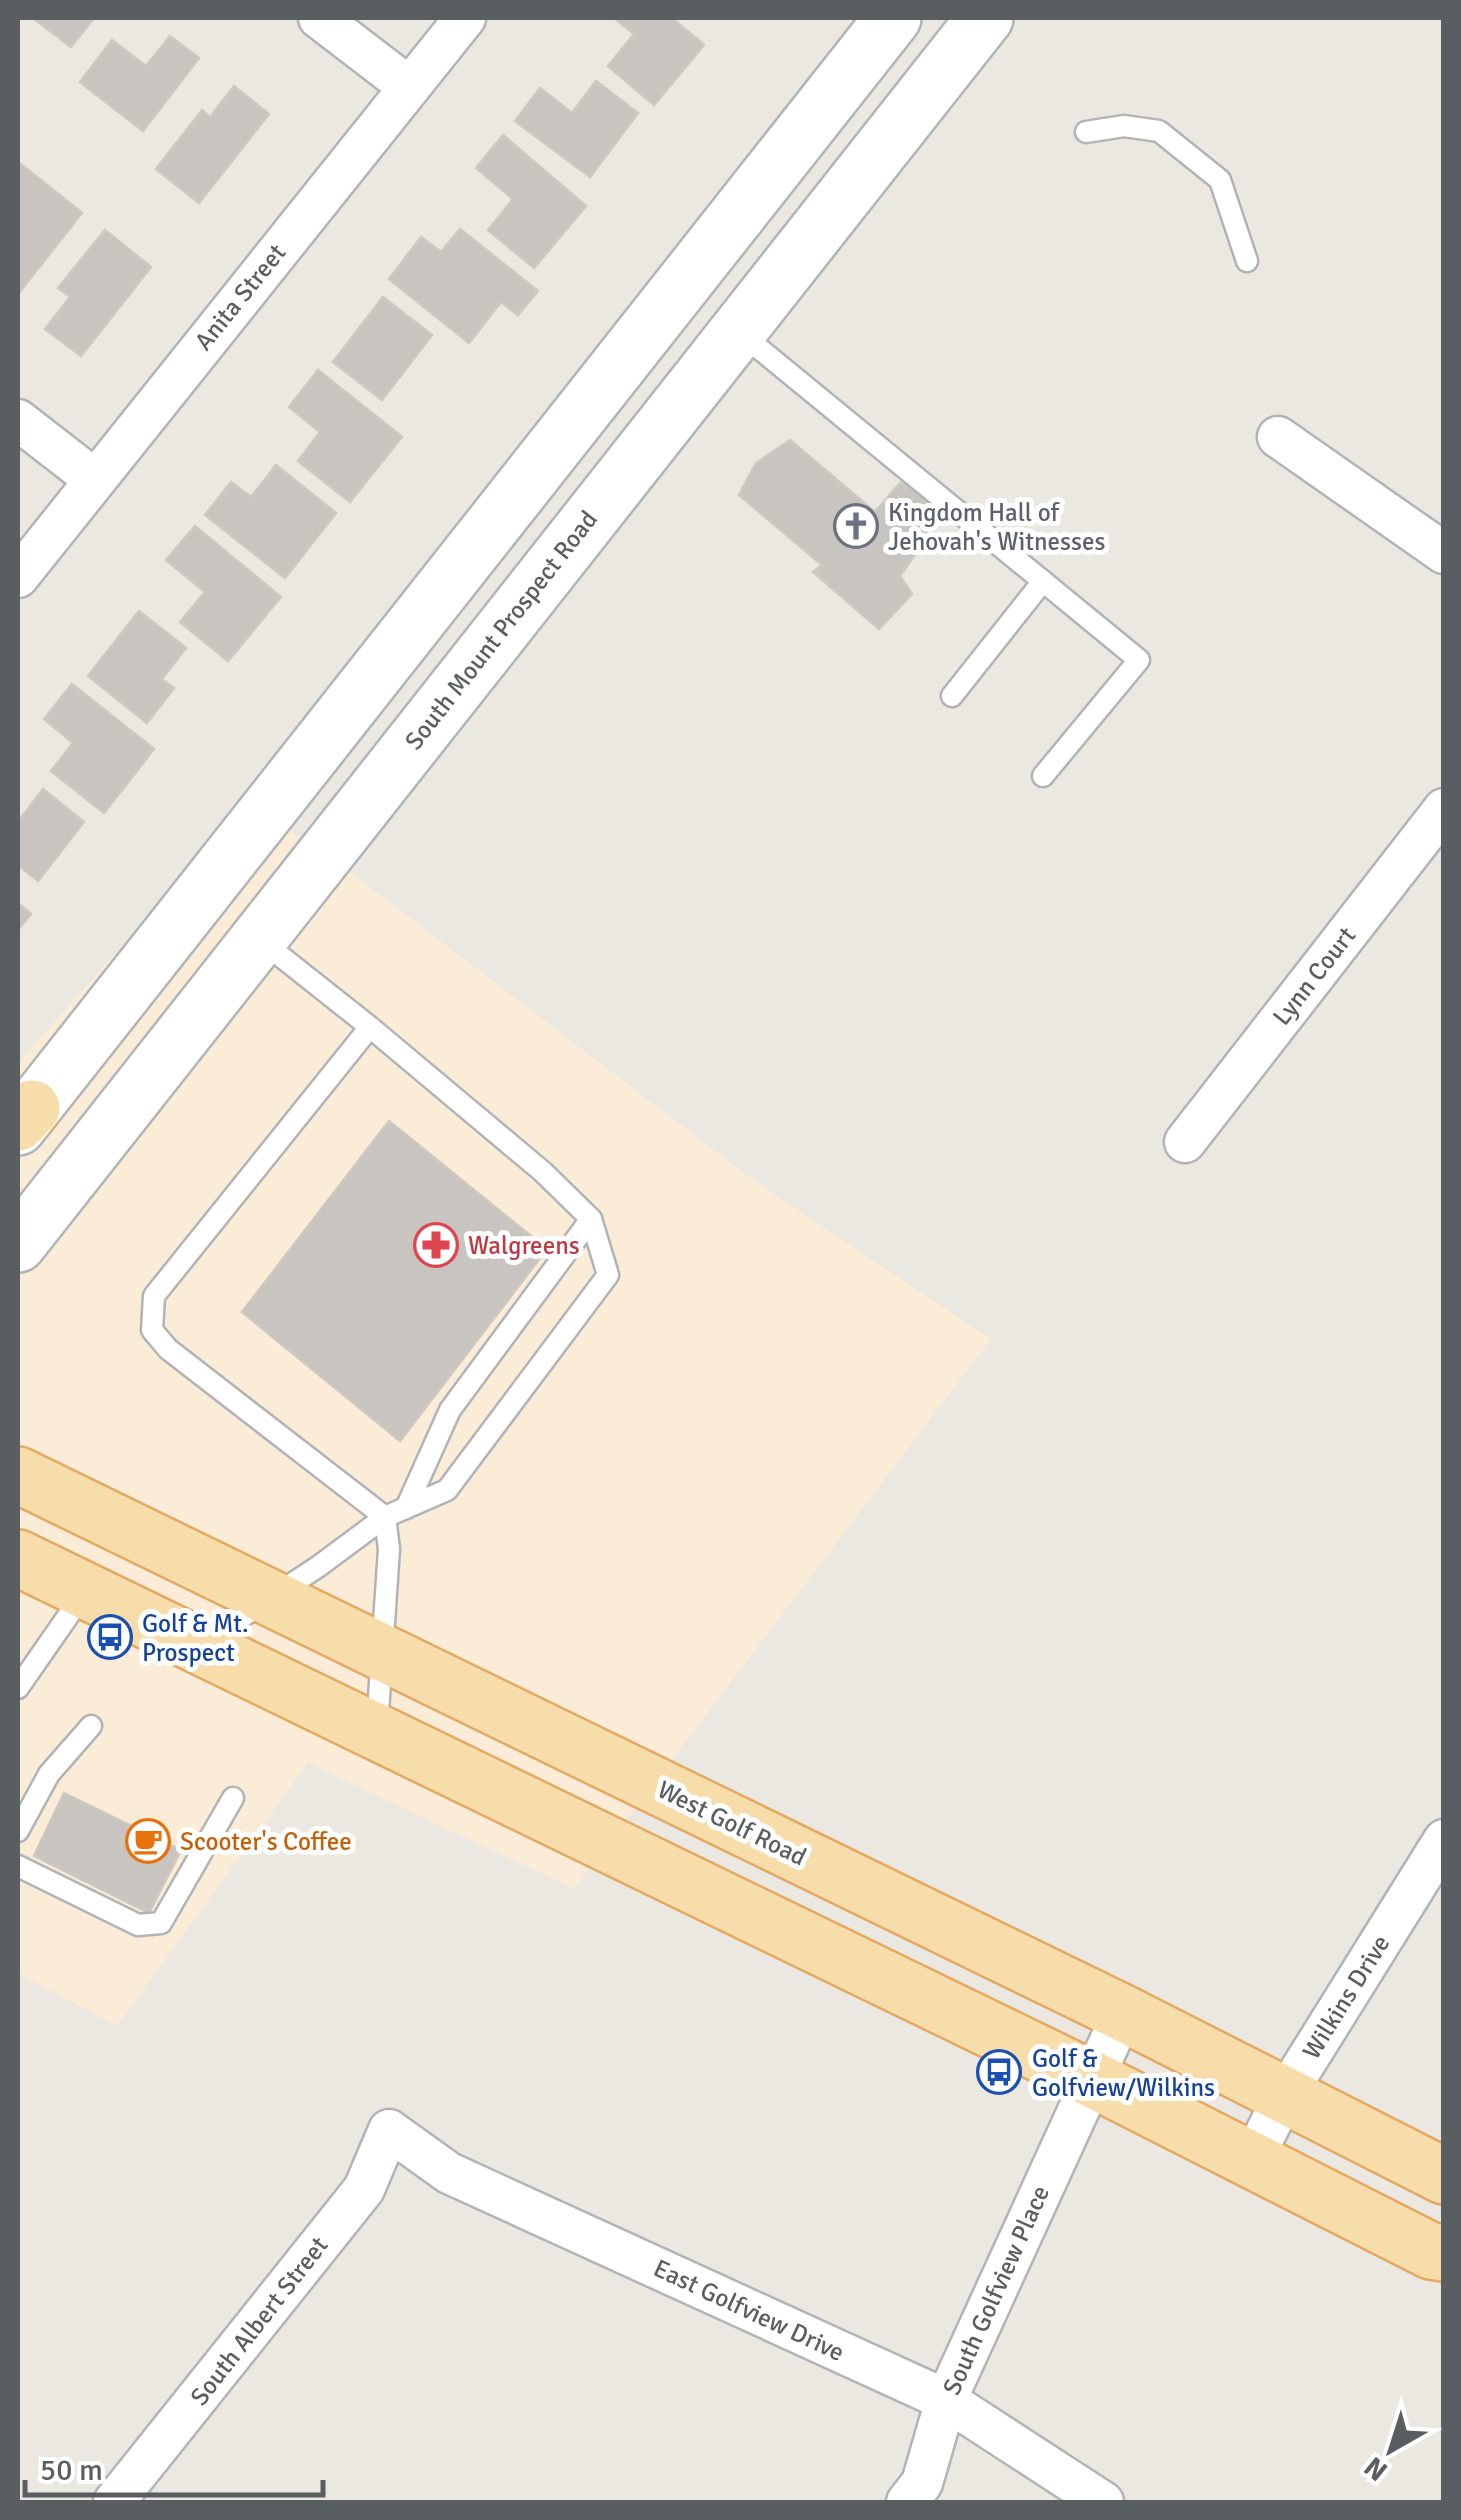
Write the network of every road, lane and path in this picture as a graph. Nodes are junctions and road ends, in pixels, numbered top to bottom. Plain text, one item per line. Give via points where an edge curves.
1 (320, 18) edge
2 (465, 18) edge
3 (893, 18) edge
4 (986, 18) edge
5 (408, 87) junction
6 (1086, 132) dead end
7 (1247, 261) dead end
8 (738, 331) junction
9 (18, 420) edge
10 (1278, 437) dead end
11 (94, 479) junction
12 (1444, 553) edge
13 (18, 577) edge
14 (1044, 581) junction
15 (952, 696) dead end
16 (1043, 776) dead end
17 (1444, 810) edge
18 (258, 937) junction
19 (370, 1027) junction
20 (22, 1119) edge
21 (1185, 1142) dead end
22 (591, 1219) junction
23 (18, 1244) edge
24 (19, 1475) edge
25 (406, 1508) junction
26 (385, 1517) junction
27 (18, 1558) edge
28 (85, 1591) junction
29 (269, 1600) junction
30 (198, 1646) junction
31 (381, 1655) junction
32 (18, 1688) edge
33 (91, 1726) dead end
34 (377, 1733) junction
35 (233, 1798) dead end
36 (18, 1831) edge
37 (1444, 1840) edge
38 (18, 1866) edge
39 (1123, 2014) junction
40 (1092, 2079) junction
41 (1285, 2095) junction
42 (389, 2130) joint
43 (1253, 2158) junction
44 (1444, 2176) edge
45 (1444, 2253) edge
46 (946, 2400) junction
47 (114, 2502) edge
48 (907, 2502) edge
49 (1102, 2502) edge

1 - 5 street
2 - 5 street, Anita Street
3 - 20 main road
4 - 8 main road, South Mount Prospect Road
5 - 11 street, Anita Street
6 - 7 lane via 1124,126 1159,132 1220,180
8 - 14 lane
8 - 18 main road, South Mount Prospect Road
9 - 11 street
10 - 12 street
11 - 13 street, Anita Street
14 - 15 lane
14 - 16 lane via 1140,660
17 - 21 street, Lynn Court
18 - 19 lane
18 - 23 main road, South Mount Prospect Road
19 - 22 lane
19 - 26 lane via 154,1296 152,1330
22 - 25 lane via 450,1410
22 - 25 lane via 608,1275 446,1490
24 - 29 main road, West Golf Road
25 - 26 lane
26 - 29 lane
26 - 31 lane
27 - 28 main road
28 - 30 main road
28 - 32 lane
29 - 30 lane
29 - 31 main road, West Golf Road
30 - 34 main road
31 - 34 lane
31 - 39 main road, West Golf Road
33 - 36 lane via 48,1774
34 - 40 main road
35 - 38 lane via 162,1923 138,1925
37 - 41 street, Wilkins Drive
39 - 40 street, South Golfview Place
39 - 41 main road, West Golf Road
40 - 43 main road
40 - 46 street, South Golfview Place
41 - 43 street, Wilkins Drive
41 - 44 main road, West Golf Road
42 - 46 street, East Golfview Drive via 449,2173
42 - 47 street, South Albert Street via 364,2189
43 - 45 main road
46 - 48 street, South Golfview Place via 922,2483
46 - 49 street, East Golfview Drive

